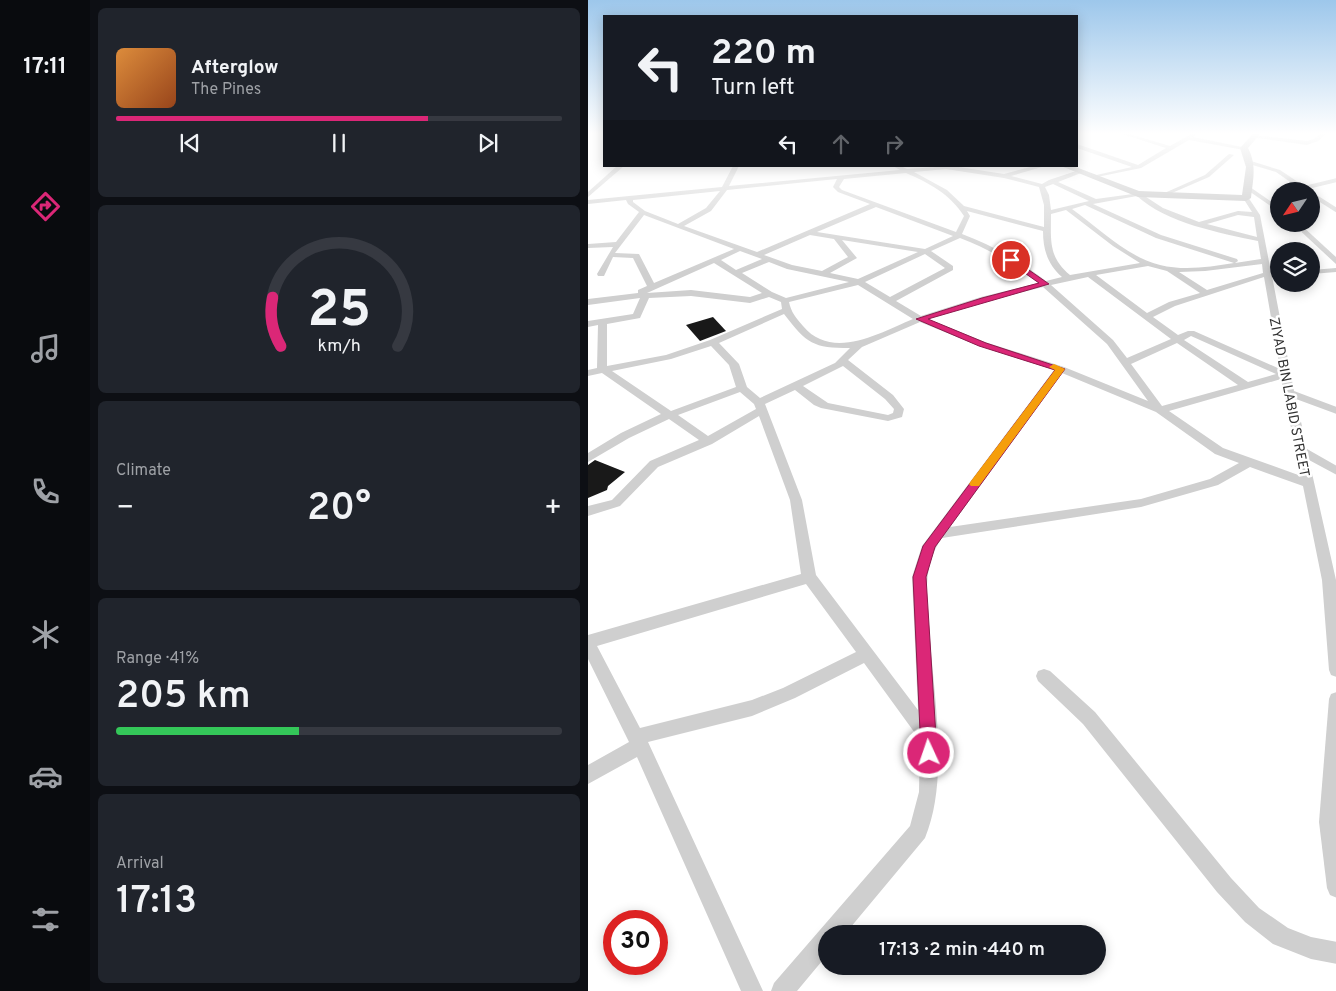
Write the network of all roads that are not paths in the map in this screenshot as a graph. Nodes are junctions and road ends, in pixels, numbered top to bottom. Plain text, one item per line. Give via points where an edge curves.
1 (606, 179) edge
2 (729, 179) edge
3 (827, 179) edge
4 (840, 179) edge
5 (926, 179) edge
6 (1016, 179) edge
7 (1036, 179) edge
8 (1056, 179) edge
9 (1100, 179) edge
10 (1199, 179) edge
11 (1250, 179) edge
12 (1336, 180) edge
13 (1050, 181) junction
14 (1320, 185) edge
15 (1042, 186) junction
16 (725, 188) junction
17 (1247, 193) junction
18 (1138, 194) junction
19 (1163, 194) junction
20 (588, 195) edge
21 (629, 198) junction
22 (1320, 200) edge
23 (1095, 201) junction
24 (588, 202) edge
25 (1086, 203) junction
26 (876, 204) junction
27 (1270, 205) edge
28 (962, 208) junction
29 (1067, 208) junction
30 (1336, 211) edge
31 (642, 212) junction
32 (1047, 213) junction
33 (1257, 215) junction
34 (1199, 224) junction
35 (678, 226) junction
36 (1046, 230) junction
37 (1306, 232) edge
38 (811, 233) junction
39 (958, 236) junction
40 (836, 237) junction
41 (1262, 240) junction
42 (618, 244) junction
43 (588, 246) edge
44 (742, 248) junction
45 (926, 251) junction
46 (759, 254) junction
47 (1332, 254) edge
48 (610, 255) junction
49 (770, 259) junction
50 (715, 260) junction
51 (1265, 261) junction
52 (1336, 262) edge
53 (1148, 264) junction
54 (1241, 264) junction
55 (1167, 269) junction
56 (1336, 270) edge
57 (1320, 271) edge
58 (736, 273) junction
59 (601, 274) dead end
60 (823, 274) junction
61 (1089, 274) junction
62 (1267, 274) junction
63 (1068, 278) junction
64 (859, 282) junction
65 (1045, 284) junction
66 (649, 291) junction
67 (1206, 293) junction
68 (769, 294) junction
69 (890, 301) junction
70 (588, 302) edge
71 (785, 306) junction
72 (1145, 317) junction
73 (920, 319) junction
74 (603, 322) junction
75 (588, 324) edge
76 (1177, 339) junction
77 (714, 342) junction
78 (859, 345) junction
79 (843, 361) junction
80 (1125, 363) junction
81 (602, 369) junction
82 (1060, 369) junction
83 (588, 373) edge
84 (1286, 375) junction
85 (796, 386) junction
86 (1247, 386) junction
87 (742, 388) junction
88 (1289, 393) junction
89 (761, 407) junction
90 (1160, 410) junction
91 (1336, 411) edge
92 (668, 414) junction
93 (708, 441) junction
94 (1300, 450) junction
95 (588, 458) edge
96 (1249, 462) junction
97 (1336, 471) edge
98 (1307, 483) junction
99 (588, 511) edge
100 (938, 534) junction
101 (809, 577) junction
102 (588, 642) edge
103 (866, 654) junction
104 (1336, 663) edge
105 (1336, 670) edge
106 (1044, 676) dead end
107 (1336, 699) edge
108 (928, 737) junction
109 (638, 742) junction
110 (588, 776) edge
111 (1334, 784) edge
112 (1336, 888) edge
113 (839, 925) edge
114 (818, 949) edge
115 (1336, 953) edge
116 (752, 991) edge
117 (782, 991) edge

1 - 20 street
2 - 16 street
3 - 16 street
4 - 26 street via 836,188 840,191
5 - 28 street
6 - 15 street
7 - 15 street
8 - 13 street
9 - 18 street
10 - 19 street
11 - 17 street
12 - 14 street
13 - 15 street
13 - 23 street
15 - 32 street via 1047,194
16 - 21 street
16 - 35 street via 710,209
17 - 19 street via 1226,196
17 - 27 street
17 - 33 street, ZIYAD BIN LABID STREET
18 - 19 street
18 - 23 street
18 - 34 street via 1160,208
21 - 24 street
21 - 31 street via 630,203
22 - 30 street
23 - 25 street
25 - 29 street
25 - 54 street via 1152,235
26 - 38 street
26 - 39 street
28 - 36 street
28 - 39 street via 967,216
29 - 32 street
29 - 53 street
31 - 35 street
31 - 42 street
32 - 36 street
33 - 34 street via 1238,213
33 - 41 street, ZIYAD BIN LABID STREET
34 - 41 street
35 - 44 street
36 - 63 street via 1051,257
37 - 47 street
38 - 40 street
38 - 46 street
39 - 45 street
39 - 65 street via 988,246
40 - 45 street
40 - 60 street via 853,258
41 - 51 street, ZIYAD BIN LABID STREET
42 - 43 street
42 - 48 street
44 - 46 street
44 - 50 street
45 - 64 street
45 - 69 street via 950,268
46 - 49 street
47 - 52 street
48 - 59 street
48 - 66 street via 636,256
49 - 58 street
49 - 60 street
50 - 58 street
50 - 66 street
51 - 54 street
51 - 62 street, ZIYAD BIN LABID STREET
53 - 55 street
53 - 61 street
54 - 55 street
55 - 67 street
56 - 57 street
58 - 68 street
60 - 64 street
61 - 63 street
61 - 72 street
62 - 67 street
62 - 84 street, ZIYAD BIN LABID STREET
63 - 65 street
64 - 69 street
64 - 71 street
65 - 73 street
65 - 80 street via 1110,342
66 - 68 street via 750,300
66 - 70 street
66 - 74 street via 638,316
67 - 72 street
68 - 71 street
69 - 73 street
71 - 77 street
71 - 78 street via 806,338 820,345
72 - 76 street
73 - 78 street
73 - 82 street via 982,344
74 - 75 street
74 - 81 street
76 - 80 street
76 - 84 street via 1191,333
76 - 86 street
77 - 81 street via 668,357
77 - 87 street via 734,364
78 - 79 street
79 - 85 street
79 - 85 street via 889,397 899,409 898,416 888,418 818,404
80 - 90 street
81 - 83 street
81 - 92 street
82 - 90 street
82 - 100 street
84 - 86 street
84 - 88 street, ZIYAD BIN LABID STREET
85 - 89 street
86 - 90 street
87 - 89 street
87 - 92 street
88 - 91 street
88 - 94 street, ZIYAD BIN LABID STREET
89 - 93 street
89 - 101 street via 796,500
90 - 96 street via 1219,451
92 - 93 street
92 - 95 street via 613,441
93 - 99 street via 654,464 616,503
94 - 97 street
94 - 98 street, ZIYAD BIN LABID STREET
96 - 98 street
96 - 100 street via 1214,482 1141,503
98 - 104 street, ZIYAD BIN LABID STREET via 1329,580
100 - 108 street via 929,546 919,577
101 - 102 street
101 - 103 street
102 - 109 street
103 - 108 street
103 - 109 street via 752,708
104 - 105 street, ZIYAD BIN LABID STREET
106 - 115 street via 1089,718 1252,915 1281,936 1311,948
107 - 111 street
108 - 113 street via 928,792 918,831
109 - 110 street
109 - 116 street
111 - 112 street via 1329,822
114 - 117 street

